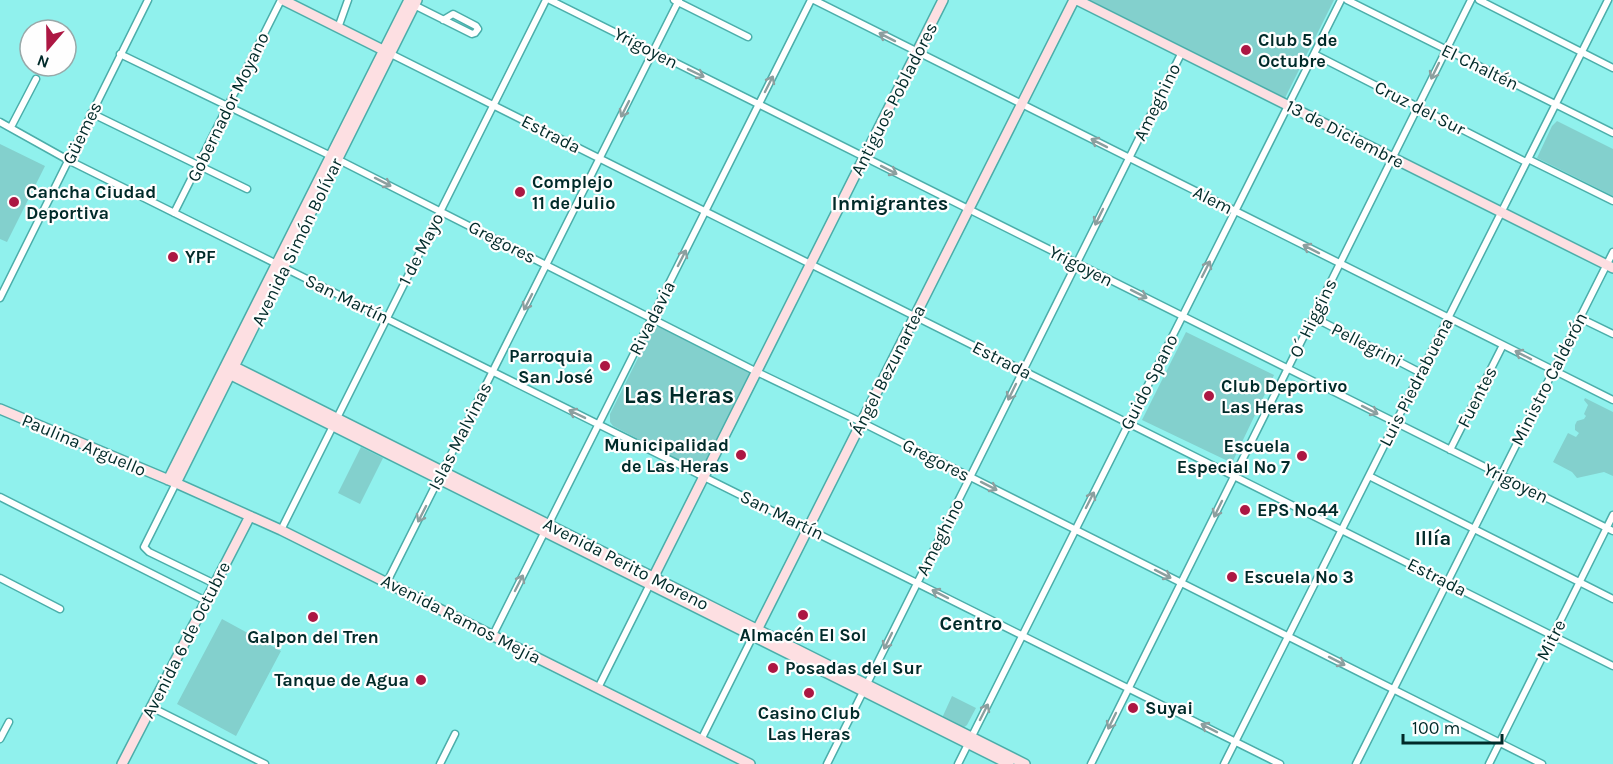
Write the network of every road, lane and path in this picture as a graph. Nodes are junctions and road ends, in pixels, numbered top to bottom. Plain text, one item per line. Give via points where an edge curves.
1 (282, 0) edge
2 (348, 0) edge
3 (548, 0) edge
4 (812, 0) edge
5 (944, 0) edge
6 (1076, 0) edge
7 (1341, 0) edge
8 (1347, 0) edge
9 (1471, 0) edge
10 (1479, 0) edge
11 (145, 1) edge
12 (677, 1) edge
13 (1610, 1) edge
14 (413, 2) edge
15 (443, 20) junction
16 (338, 28) junction
17 (748, 37) dead end
18 (1446, 50) junction
19 (387, 52) junction
20 (653, 52) junction
21 (917, 52) junction
22 (1182, 52) junction
23 (1581, 52) junction
24 (120, 54) junction
25 (1314, 54) junction
26 (1613, 68) edge
27 (36, 79) dead end
28 (1022, 104) junction
29 (1556, 104) junction
30 (493, 105) junction
31 (759, 105) junction
32 (1288, 105) junction
33 (228, 107) junction
34 (1418, 107) junction
35 (91, 113) junction
36 (0, 122) edge
37 (11, 128) junction
38 (1613, 133) edge
39 (334, 157) junction
40 (864, 157) junction
41 (1392, 157) junction
42 (1129, 158) junction
43 (600, 159) junction
44 (68, 160) junction
45 (1527, 161) junction
46 (200, 165) junction
47 (247, 189) dead end
48 (1613, 201) edge
49 (968, 209) junction
50 (440, 211) junction
51 (1235, 211) junction
52 (705, 212) junction
53 (1502, 212) junction
54 (174, 213) junction
55 (1613, 252) edge
56 (1076, 263) junction
57 (1340, 263) junction
58 (547, 264) junction
59 (811, 264) junction
60 (280, 266) junction
61 (1610, 266) edge
62 (0, 298) edge
63 (915, 316) junction
64 (1182, 316) junction
65 (652, 317) junction
66 (1313, 317) junction
67 (386, 318) junction
68 (1448, 318) junction
69 (1580, 318) junction
70 (1613, 334) edge
71 (1503, 345) junction
72 (229, 369) junction
73 (1287, 369) junction
74 (1023, 370) junction
75 (1554, 370) junction
76 (492, 372) junction
77 (757, 372) junction
78 (1421, 373) junction
79 (1613, 400) edge
80 (0, 409) edge
81 (334, 422) junction
82 (861, 422) junction
83 (1129, 423) junction
84 (1396, 423) junction
85 (598, 425) junction
86 (1450, 450) junction
87 (441, 475) junction
88 (1501, 475) junction
89 (1234, 476) junction
90 (1369, 476) junction
91 (970, 477) junction
92 (704, 478) junction
93 (172, 482) junction
94 (0, 497) edge
95 (1613, 515) edge
96 (250, 516) junction
97 (808, 527) junction
98 (547, 528) junction
99 (1474, 529) junction
100 (1610, 529) edge
101 (1075, 530) junction
102 (1342, 530) junction
103 (280, 531) junction
104 (0, 578) edge
105 (652, 581) junction
106 (387, 582) junction
107 (917, 582) junction
108 (1580, 582) junction
109 (1181, 583) junction
110 (1447, 583) junction
111 (215, 584) junction
112 (1613, 599) edge
113 (206, 601) junction
114 (60, 609) dead end
115 (755, 633) junction
116 (493, 635) junction
117 (1023, 635) junction
118 (1553, 636) junction
119 (1288, 637) junction
120 (1613, 666) edge
121 (598, 688) junction
122 (865, 688) junction
123 (1128, 688) junction
124 (1393, 690) junction
125 (151, 707) junction
126 (9, 722) dead end
127 (455, 734) dead end
128 (0, 739) edge
129 (701, 740) junction
130 (970, 740) junction
131 (1235, 742) junction
132 (1499, 743) junction
133 (122, 764) edge
134 (265, 764) edge
135 (440, 764) edge
136 (750, 764) edge
137 (827, 764) edge
138 (958, 764) edge
139 (1009, 764) edge
140 (1025, 764) edge
141 (1091, 764) edge
142 (1224, 764) edge
143 (1280, 764) edge
144 (1356, 764) edge
145 (1489, 764) edge
146 (1542, 764) edge

1 - 16 street
1 - 33 street, Gobernador Moyano
2 - 16 street
3 - 20 street, Yrigoyen
3 - 30 street, 1 de Mayo
21 -> 4 street, Alem
31 -> 4 street, Rivadavia
5 - 21 street, Antiguos Pobladores
6 - 22 street, 13 de Diciembre
6 - 28 street, Ángel Bezunartea
7 - 25 street, Guido Spano
8 - 18 street, El Chaltén
9 - 18 street, O´ Higgins
10 - 23 street
11 - 24 street, Güemes
12 - 17 street
12 - 20 street, Islas Malvinas
13 - 23 street, Luis Piedrabuena
14 - 15 street
14 - 19 street, Avenida Simón Bolívar
15 - 15 street via 472,34 478,29 453,14
16 - 19 street
18 - 29 street, El Chaltén
18 -> 34 street, O´ Higgins
19 - 30 street, Estrada
19 - 39 street, Avenida Simón Bolívar
20 -> 31 street, Yrigoyen
20 -> 43 street, Islas Malvinas
21 - 28 street, Alem
21 - 40 street, Antiguos Pobladores
22 - 32 street, 13 de Diciembre
22 - 42 street, Ameghino
23 - 26 street
23 - 29 street, Luis Piedrabuena
24 - 33 street, Gregores
24 - 35 street, Güemes
25 - 32 street, Guido Spano
25 - 34 street, Cruz del Sur
27 - 37 street
42 -> 28 street, Alem
28 - 49 street, Ángel Bezunartea
29 - 38 street, El Chaltén
29 - 45 street, Luis Piedrabuena
30 - 43 street, Estrada
30 - 50 street, 1 de Mayo
31 - 40 street, Yrigoyen
31 - 52 street, Rivadavia
32 - 41 street, 13 de Diciembre
32 - 51 street, Guido Spano
33 - 39 street, Gregores
33 - 46 street, Gobernador Moyano
34 - 41 street, O´ Higgins
34 - 45 street, Cruz del Sur
35 - 44 street, Güemes
35 - 46 street
36 - 37 street, San Martín
37 - 44 street, San Martín
39 -> 50 street, Gregores
39 - 60 street, Avenida Simón Bolívar
40 -> 49 street, Yrigoyen
40 - 59 street, Antiguos Pobladores
41 - 53 street, 13 de Diciembre
41 - 57 street, O´ Higgins
42 - 51 street, Alem
42 -> 56 street, Ameghino
43 - 52 street, Estrada
43 - 58 street, Islas Malvinas
44 - 54 street, San Martín
44 - 62 street, Güemes
45 - 48 street, Cruz del Sur
45 - 53 street, Luis Piedrabuena
46 - 47 street
46 - 54 street, Gobernador Moyano
49 - 56 street, Yrigoyen
49 - 63 street, Ángel Bezunartea
50 - 58 street, Gregores
50 - 67 street, 1 de Mayo
57 -> 51 street, Alem
64 -> 51 street, Guido Spano
52 - 59 street, Estrada
65 -> 52 street, Rivadavia
53 - 61 street, 13 de Diciembre
53 - 68 street, Luis Piedrabuena
54 - 60 street, San Martín
55 - 61 street, Ministro Calderón
56 -> 64 street, Yrigoyen
56 - 74 street, Ameghino
57 - 66 street, O´ Higgins
57 - 68 street, Alem
58 - 65 street, Gregores
58 -> 76 street, Islas Malvinas
59 - 63 street, Estrada
59 - 77 street, Antiguos Pobladores
60 - 67 street, San Martín
60 - 72 street, Avenida Simón Bolívar
61 - 69 street, Ministro Calderón
63 - 74 street, Estrada
63 - 82 street, Ángel Bezunartea
64 - 73 street, Yrigoyen
64 - 83 street, Guido Spano
65 - 77 street, Gregores
65 - 85 street, Rivadavia
66 - 73 street, O´ Higgins
66 - 78 street, Pellegrini
67 - 76 street, San Martín
67 - 81 street, 1 de Mayo
68 - 71 street, Alem
68 - 78 street, Luis Piedrabuena
69 - 70 street
69 - 75 street, Ministro Calderón
75 -> 71 street, Alem
71 - 86 street, Fuentes
72 - 81 street, Avenida Perito Moreno
72 - 93 street, Avenida Simón Bolívar
73 -> 84 street, Yrigoyen
73 - 89 street, O´ Higgins
74 - 83 street, Estrada
74 -> 91 street, Ameghino
75 - 79 street, Alem
75 - 88 street, Ministro Calderón
85 -> 76 street, San Martín
76 - 87 street, Islas Malvinas
77 - 82 street, Gregores
77 - 92 street, Antiguos Pobladores
78 - 84 street, Luis Piedrabuena
80 - 93 street, Paulina Arguello
81 - 87 street, Avenida Perito Moreno
81 - 103 street, 1 de Mayo
82 - 91 street, Gregores
82 - 97 street, Ángel Bezunartea
83 - 89 street, Estrada
101 -> 83 street, Guido Spano
84 - 86 street, Yrigoyen
84 - 90 street, Luis Piedrabuena
85 - 92 street, San Martín
85 - 98 street, Rivadavia
86 - 88 street, Yrigoyen
87 - 98 street, Avenida Perito Moreno
87 -> 106 street, Islas Malvinas
88 - 99 street, Ministro Calderón
88 - 100 street, Yrigoyen
89 - 102 street, Estrada
89 -> 109 street, O´ Higgins
90 - 99 street
90 - 102 street, Luis Piedrabuena
91 -> 101 street, Gregores
91 - 107 street, Ameghino
92 - 97 street, San Martín
92 - 105 street, Antiguos Pobladores
93 - 96 street, Avenida Ramos Mejía
93 - 111 street via 145,550
94 - 113 street
95 - 100 street, Mitre
96 - 103 street, Avenida Ramos Mejía
96 - 111 street, Avenida 6 de Octubre
97 - 107 street, San Martín
97 - 115 street, Ángel Bezunartea
98 - 105 street, Avenida Perito Moreno
116 -> 98 street, Rivadavia
99 - 108 street
99 - 110 street, Ministro Calderón
100 - 108 street, Mitre
101 -> 109 street, Gregores
101 - 117 street, Guido Spano
102 - 110 street, Estrada
102 - 119 street, Luis Piedrabuena
103 - 106 street, Avenida Ramos Mejía
104 - 114 street
105 - 115 street, Avenida Perito Moreno
105 - 121 street
106 - 116 street, Avenida Ramos Mejía
117 -> 107 street, San Martín
107 -> 122 street, Ameghino
108 - 112 street
108 - 118 street, Mitre
109 - 119 street, Gregores
109 - 123 street, O´ Higgins
110 - 118 street, Estrada
110 - 124 street, Ministro Calderón
111 - 113 street, Avenida 6 de Octubre
113 - 125 street, Avenida 6 de Octubre
115 - 122 street, Avenida Perito Moreno
115 - 129 street, Ángel Bezunartea
116 - 121 street, Avenida Ramos Mejía
117 - 123 street, San Martín
130 -> 117 street, Guido Spano
118 - 120 street, Estrada
118 - 132 street, Mitre
119 -> 124 street, Gregores
119 - 131 street, Luis Piedrabuena
121 - 129 street, Avenida Ramos Mejía
122 - 130 street, Avenida Perito Moreno
122 - 137 street, Ameghino
131 -> 123 street, San Martín
123 -> 141 street, O´ Higgins
124 - 132 street, Gregores
124 - 144 street, Ministro Calderón
125 - 133 street, Avenida 6 de Octubre
125 - 134 street
126 - 128 street
127 - 135 street
129 - 136 street, Avenida Ramos Mejía
130 - 138 street, Guido Spano
130 - 139 street, Avenida Perito Moreno
130 - 140 street, Avenida Perito Moreno
131 - 142 street, Luis Piedrabuena
131 - 143 street, San Martín
132 - 145 street, Mitre
132 - 146 street, Gregores

